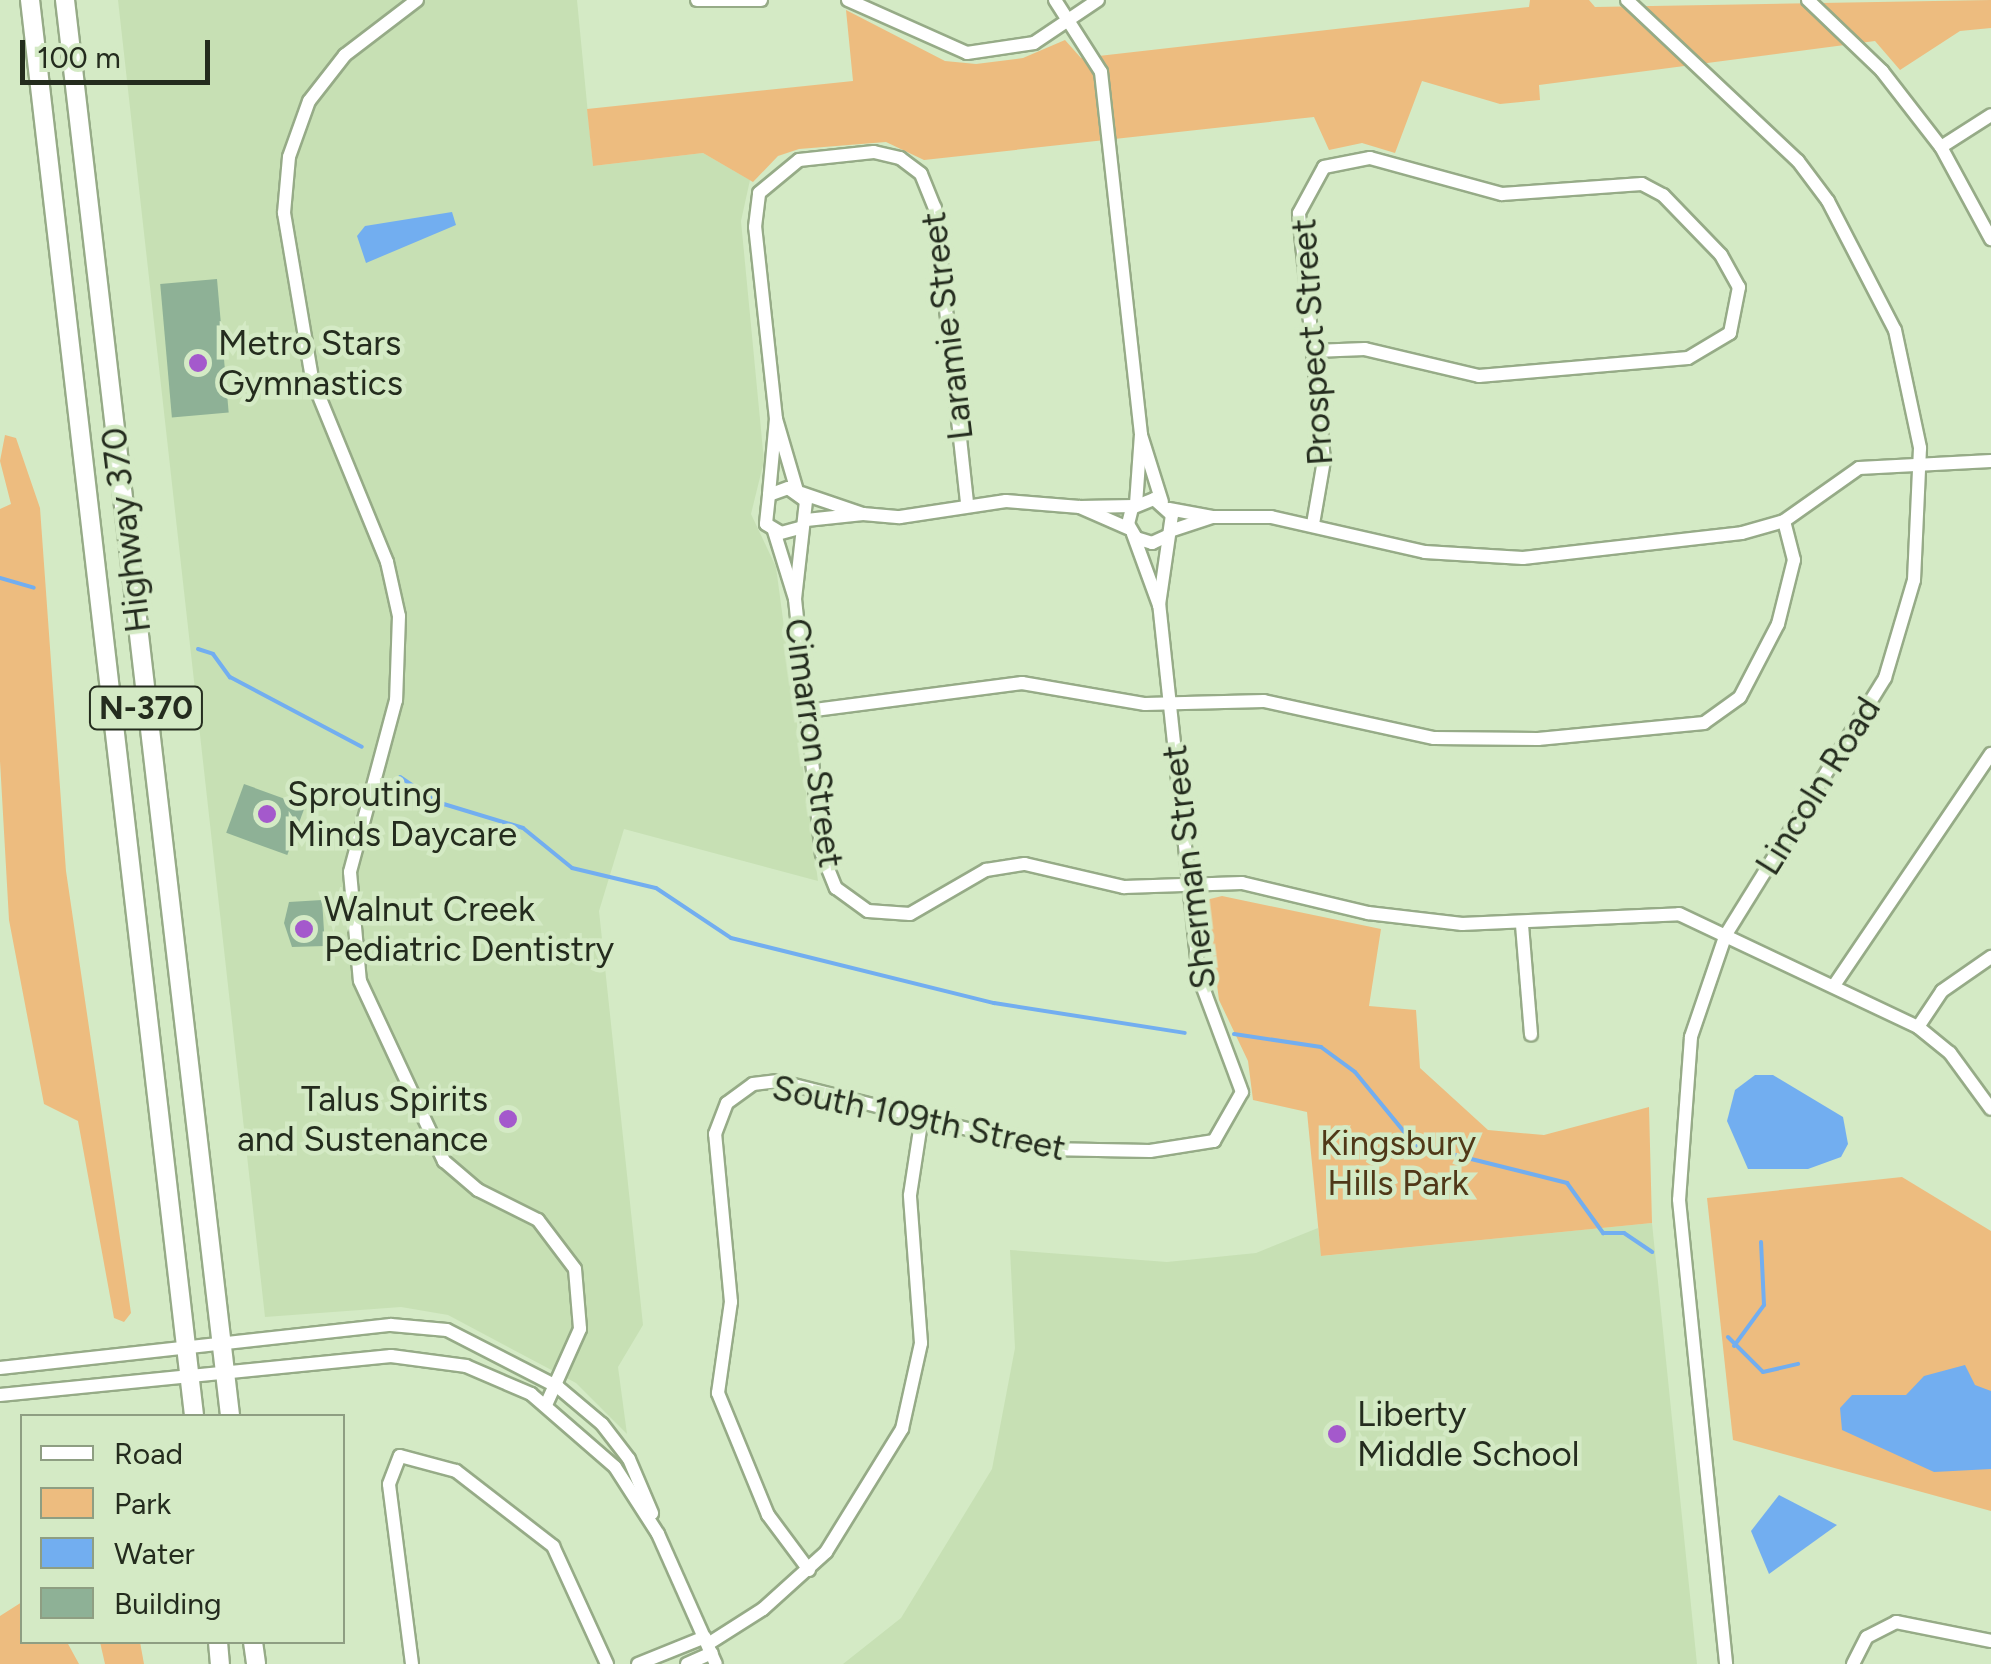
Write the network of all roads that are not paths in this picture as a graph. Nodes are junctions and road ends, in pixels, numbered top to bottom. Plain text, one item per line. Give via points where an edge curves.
1 (30, 0) edge
2 (65, 0) edge
3 (417, 0) edge
4 (697, 0) edge
5 (761, 0) edge
6 (848, 0) edge
7 (1055, 0) edge
8 (1098, 0) edge
9 (1627, 0) edge
10 (1808, 0) edge
11 (1071, 20) junction
12 (1991, 115) edge
13 (1941, 147) junction
14 (1991, 239) edge
15 (1314, 351) junction
16 (776, 419) junction
17 (1141, 436) junction
18 (1991, 461) edge
19 (1921, 462) junction
20 (799, 492) junction
21 (769, 495) junction
22 (967, 504) junction
23 (1135, 505) junction
24 (1166, 506) junction
25 (1080, 507) junction
26 (862, 514) junction
27 (1212, 517) junction
28 (1784, 521) junction
29 (803, 524) junction
30 (1313, 524) junction
31 (774, 531) junction
32 (1131, 532) junction
33 (1168, 534) junction
34 (795, 598) junction
35 (1158, 605) junction
36 (1169, 704) junction
37 (808, 712) junction
38 (1991, 754) edge
39 (1190, 884) junction
40 (1522, 925) junction
41 (1726, 934) junction
42 (1991, 957) edge
43 (1835, 984) junction
44 (1918, 1028) junction
45 (1530, 1035) dead end
46 (1991, 1108) edge
47 (922, 1117) junction
48 (1231, 1119) joint
49 (223, 1342) junction
50 (186, 1346) junction
51 (0, 1368) edge
52 (225, 1373) junction
53 (190, 1377) junction
54 (558, 1387) junction
55 (0, 1395) edge
56 (546, 1405) junction
57 (194, 1414) edge
58 (230, 1414) edge
59 (658, 1534) junction
60 (809, 1570) junction
61 (1991, 1642) edge
62 (710, 1650) edge
63 (412, 1664) edge
64 (608, 1664) edge
65 (638, 1664) edge
66 (687, 1664) edge
67 (1726, 1664) edge
68 (1853, 1664) edge

1 - 50 highway, Highway 370 / N-370
2 - 49 highway, Highway 370 / N-370
3 - 54 street via 325,76 296,128 284,185 304,352 387,562 399,616 396,700 355,837 350,913 368,1007 444,1161 469,1185 538,1220 575,1269 580,1330
4 - 5 street
6 - 11 street via 966,53 1027,46
7 - 11 street
8 - 11 street
9 - 19 street, Lincoln Road via 1798,162 1854,241 1900,346
10 - 13 street via 1882,72
11 - 17 street via 1094,53 1104,87
12 - 13 street
13 - 14 street
15 - 15 street, Prospect Street via 1300,213 1324,167 1370,158 1502,194 1642,184 1663,195 1726,260 1740,293 1726,338 1688,358 1480,376 1365,349
15 - 30 street, Prospect Street via 1324,466
16 - 20 street
16 - 21 street
16 - 22 street, Laramie Street via 755,204 787,164 844,155 900,158 932,194
17 - 23 street
17 - 24 street
18 - 19 street
19 - 28 street via 1852,470
19 - 41 street, Lincoln Road via 1914,580 1884,678
20 - 21 street
20 - 26 street
20 - 29 street, Cimarron Street
21 - 31 street, Cimarron Street via 762,514
22 - 25 street
22 - 26 street via 900,518
23 - 24 street
23 - 25 street
23 - 32 street
24 - 27 street
24 - 33 street, Sherman Street
25 - 32 street
26 - 29 street
27 - 30 street
27 - 33 street
28 - 30 street via 1742,533 1492,559 1425,552
28 - 36 street via 1794,565 1778,624 1740,697 1710,722 1463,740 1380,731 1264,702
29 - 31 street
29 - 34 street, Cimarron Street
31 - 34 street, Cimarron Street
32 - 33 street via 1152,543
32 - 35 street, Sherman Street
33 - 35 street, Sherman Street
34 - 37 street, Cimarron Street
35 - 36 street, Sherman Street
36 - 37 street via 1006,683
36 - 39 street, Sherman Street
37 - 39 street, Cimarron Street via 825,866 846,898 886,915 919,911 974,876 1014,864 1124,887
38 - 43 street
39 - 40 street via 1258,886 1409,919
39 - 48 street, Sherman Street via 1204,1003 1242,1092
40 - 41 street via 1665,911
40 - 45 street
41 - 43 street
41 - 67 street, Lincoln Road via 1690,1037 1678,1168
42 - 44 street via 1942,991
43 - 44 street
44 - 46 street via 1950,1054
47 - 48 street, South 109th Street via 1081,1152 1188,1148 1214,1141
47 - 60 street via 910,1195 922,1326 915,1389 885,1464
47 - 60 street, South 109th Street via 774,1080 742,1090 724,1108 715,1143 731,1311 719,1398 768,1515
49 - 50 street
49 - 52 highway, Highway 370 / N-370
49 - 54 street via 414,1324 447,1330
50 - 51 street
50 - 53 highway, Highway 370 / N-370
52 - 53 street
52 - 56 street via 433,1359 499,1379
52 - 58 highway, Highway 370 / N-370
53 - 55 street
53 - 57 highway, Highway 370 / N-370
54 - 56 street
54 - 59 street via 629,1459
56 - 59 street via 615,1467
59 - 62 street
60 - 62 street
61 - 68 street via 1912,1620 1867,1637
62 - 65 street
62 - 66 street
63 - 64 street via 389,1484 400,1456 456,1471 553,1546

